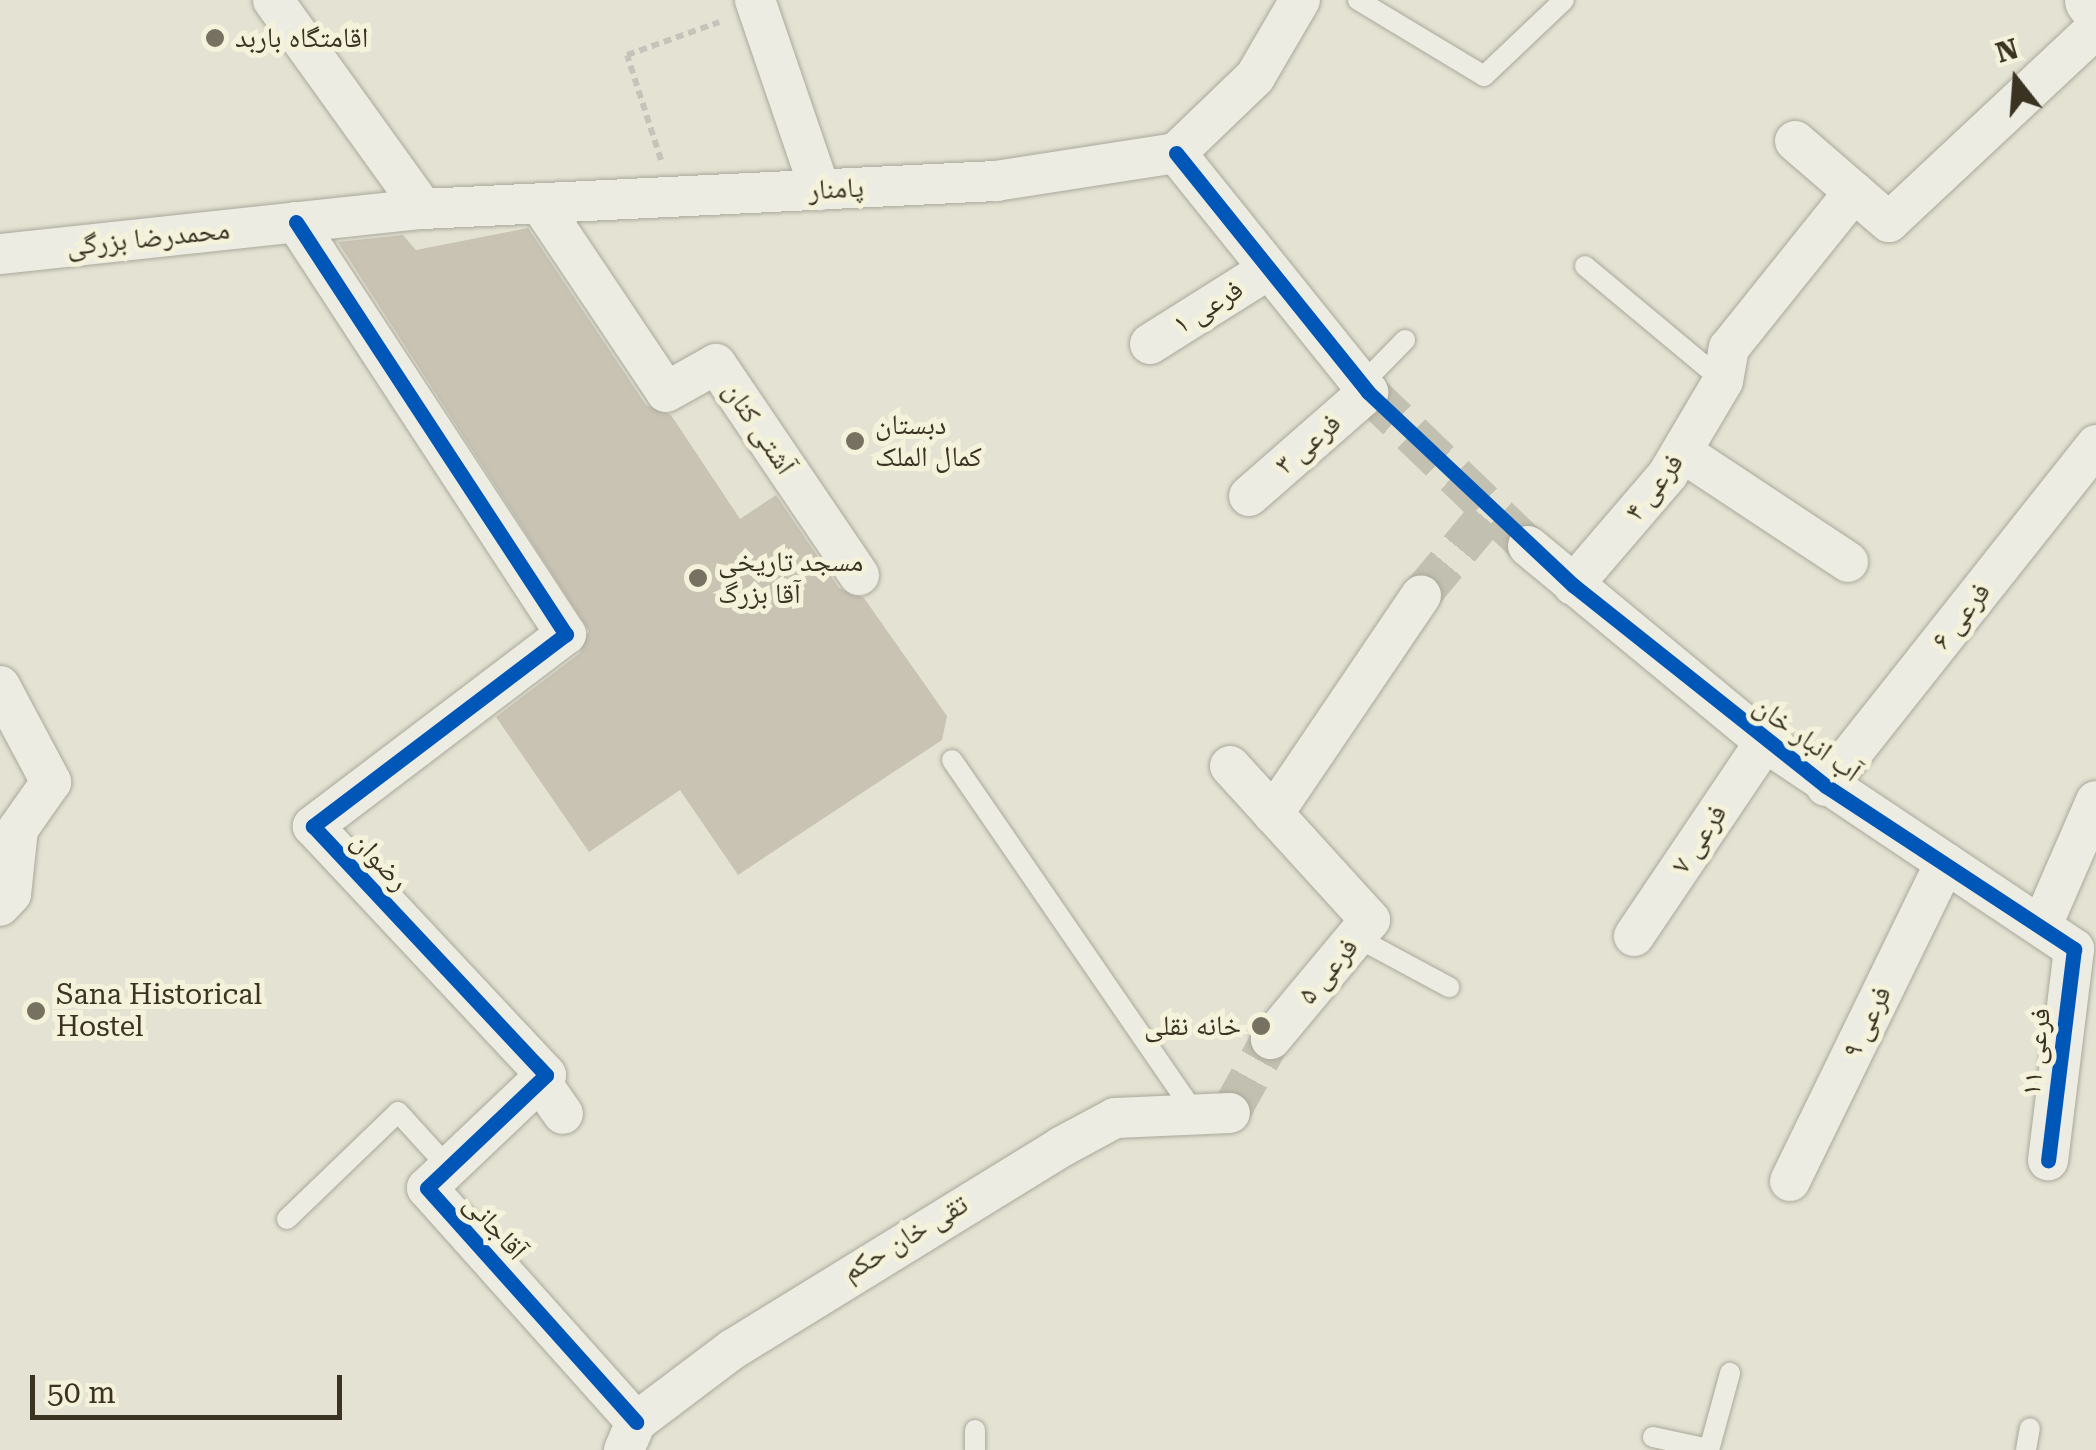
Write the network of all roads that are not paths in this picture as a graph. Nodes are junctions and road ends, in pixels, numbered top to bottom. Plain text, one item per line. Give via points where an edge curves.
1 (273, 0) edge
2 (1300, 0) edge
3 (1358, 0) edge
4 (1564, 0) edge
5 (764, 3) edge
6 (2096, 28) edge
7 (1795, 141) dead end
8 (1176, 153) junction
9 (820, 190) junction
10 (1854, 192) junction
11 (543, 208) junction
12 (422, 209) junction
13 (296, 222) junction
14 (0, 254) edge
15 (1585, 266) dead end
16 (1266, 271) junction
17 (1405, 340) dead end
18 (1150, 344) dead end
19 (1723, 381) junction
20 (1365, 388) junction
21 (2096, 446) edge
22 (1682, 452) junction
23 (1249, 496) dead end
24 (1528, 546) tunnel mouth
25 (1848, 562) dead end
26 (858, 575) dead end
27 (1572, 586) junction
28 (1421, 595) tunnel mouth
29 (0, 686) edge
30 (1765, 742) junction
31 (952, 760) dead end
32 (1230, 766) dead end
33 (1826, 786) junction
34 (2096, 801) edge
35 (1273, 814) junction
36 (1944, 863) junction
37 (0, 906) edge
38 (2042, 925) junction
39 (1634, 936) dead end
40 (1356, 937) junction
41 (2074, 949) joint
42 (1449, 987) dead end
43 (1271, 1039) tunnel mouth
44 (543, 1078) junction
45 (1212, 1113) joint
46 (563, 1114) dead end
47 (2048, 1160) dead end
48 (447, 1166) junction
49 (1790, 1181) dead end
50 (287, 1219) dead end
51 (1730, 1373) dead end
52 (2030, 1428) dead end
53 (630, 1436) edge
54 (1653, 1437) dead end
55 (1709, 1450) edge
56 (2026, 1450) edge

1 - 12 street
2 - 8 street via 1255,78
3 - 4 lane via 1484,76
5 - 9 street
6 - 10 street via 1889,222
7 - 10 street
8 - 9 street, پامنار via 996,181
8 - 16 street
9 - 11 street, پامنار
10 - 19 street, فرعی ۴ via 1729,348
11 - 12 street, پامنار
11 - 26 street, آشتی کنان via 666,392 716,364
12 - 13 street, پامنار
13 - 14 street, محمدرضا بزرگی
13 - 44 street, رضوان via 566,634 313,826
15 - 19 lane
16 - 18 street, فرعی ۱
16 - 20 street
17 - 20 lane
19 - 22 street, فرعی ۴
20 - 23 street, فرعی ۳
21 - 33 street, فرعی ۶
22 - 25 street
22 - 27 street, فرعی ۴
24 - 27 street, آب انبار خان
27 - 30 street, آب انبار خان
28 - 35 street
29 - 37 street via 50,782 18,829 11,894
30 - 33 street, آب انبار خان
30 - 39 street, فرعی ۷
31 - 45 lane
32 - 35 street, فرعی ۵
33 - 36 street, آب انبار خان
34 - 38 street
35 - 40 street, فرعی ۵ via 1370,920
36 - 38 street, آب انبار خان
36 - 49 street, فرعی ۹
38 - 41 street, آب انبار خان
40 - 42 lane
40 - 43 street, فرعی ۵
41 - 47 street, فرعی ۱۱
44 - 46 street
44 - 48 street, آقاجانی
45 - 53 street, تقی خان حکم via 1115,1118 1061,1147 816,1292
48 - 50 lane via 398,1112
48 - 53 street, آقاجانی via 427,1188
51 - 55 lane
52 - 56 lane
54 - 55 lane

